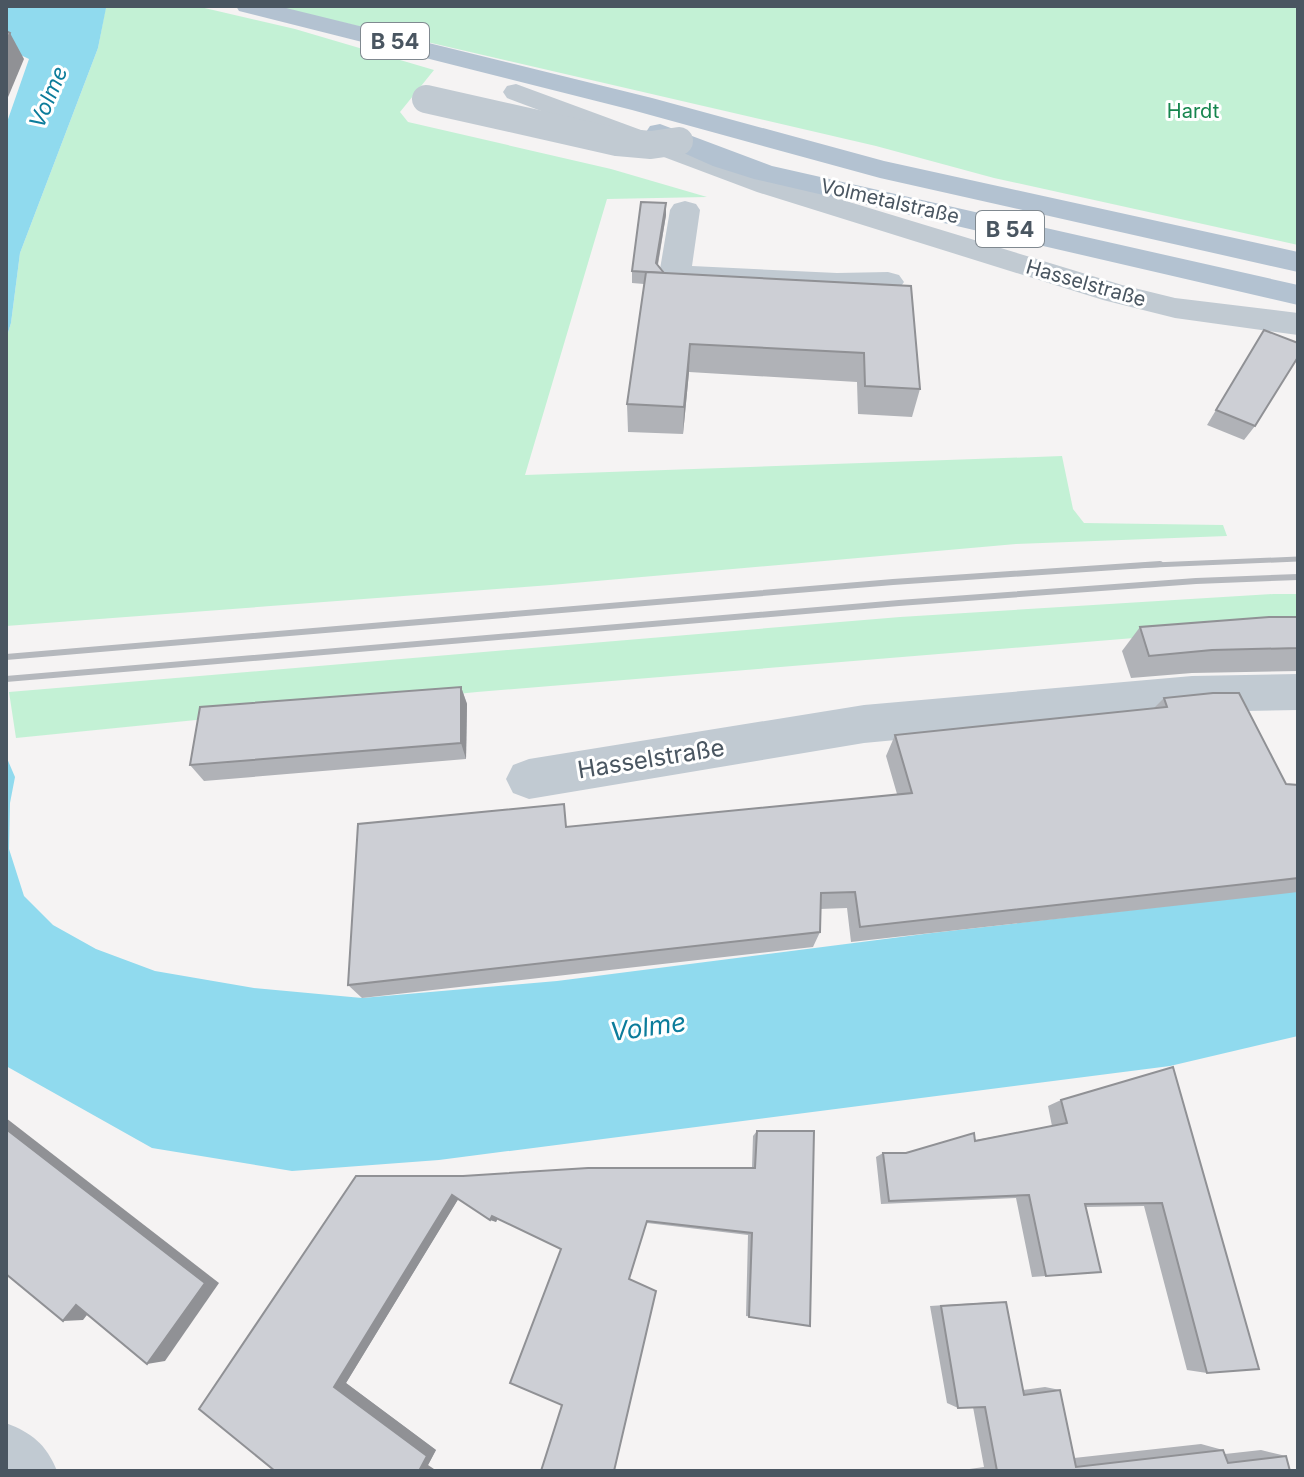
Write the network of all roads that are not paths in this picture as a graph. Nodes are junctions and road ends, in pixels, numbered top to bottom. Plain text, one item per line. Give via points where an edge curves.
1 (248, 6) edge
2 (446, 79) dead end
3 (528, 87) junction
4 (426, 99) dead end
5 (593, 103) junction
6 (679, 141) junction
7 (685, 210) dead end
8 (1298, 262) edge
9 (888, 282) edge
10 (1298, 295) edge
11 (1298, 324) edge
12 (1298, 692) edge
13 (529, 779) dead end
14 (6, 1454) edge
15 (25, 1471) edge

1 - 3 main road, Volmetalstraße / B 54
2 - 5 street via 578,107
3 - 5 main road, Volmetalstraße / B 54
3 - 8 main road, Volmetalstraße / B 54 via 642,104 880,169
3 - 11 street, Hasselstraße via 767,186 1114,293 1175,308
4 - 6 street, bridge via 617,142
5 - 6 main road, Volmetalstraße / B 54
6 - 10 main road, Volmetalstraße / B 54 via 764,173
7 - 9 street via 675,275
12 - 13 street, Hasselstraße via 1192,694 864,724
14 - 15 street

